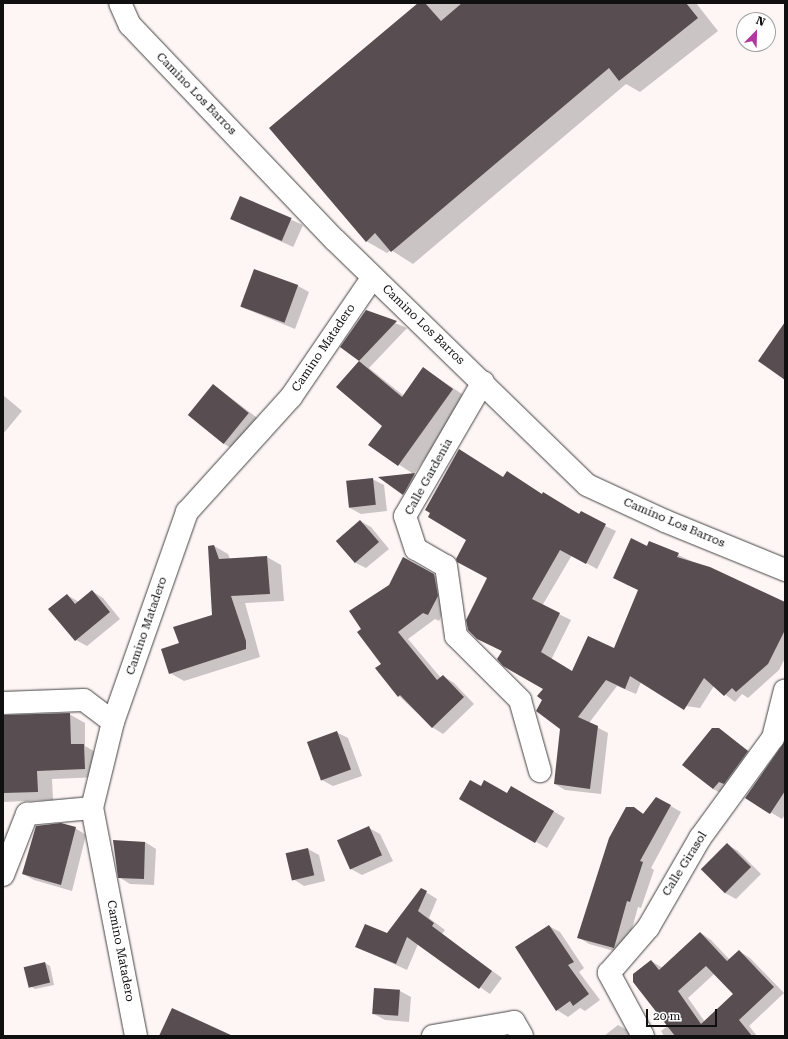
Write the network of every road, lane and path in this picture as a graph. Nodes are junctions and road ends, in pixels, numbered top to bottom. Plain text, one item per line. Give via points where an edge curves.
1 (120, 3) edge
2 (373, 277) junction
3 (483, 382) junction
4 (785, 570) edge
5 (785, 690) edge
6 (3, 703) edge
7 (113, 722) junction
8 (779, 740) edge
9 (540, 771) dead end
10 (92, 808) junction
11 (3, 875) edge
12 (518, 1029) edge
13 (136, 1036) edge
14 (433, 1036) edge
15 (643, 1036) edge

1 - 2 street, Camino Los Barros via 130,25
2 - 3 street, Camino Los Barros
2 - 7 street, Camino Matadero via 291,397 187,512
3 - 4 street, Camino Los Barros via 587,485 665,521
3 - 9 street, Calle Gardenia via 405,516 416,549 446,566 456,636 520,700
5 - 8 street, Calle Girasol
6 - 7 street via 84,700
7 - 10 street, Camino Matadero
8 - 15 street, Calle Girasol via 700,838 648,928 609,973
10 - 11 street via 26,814
10 - 13 street, Camino Matadero
12 - 14 street

